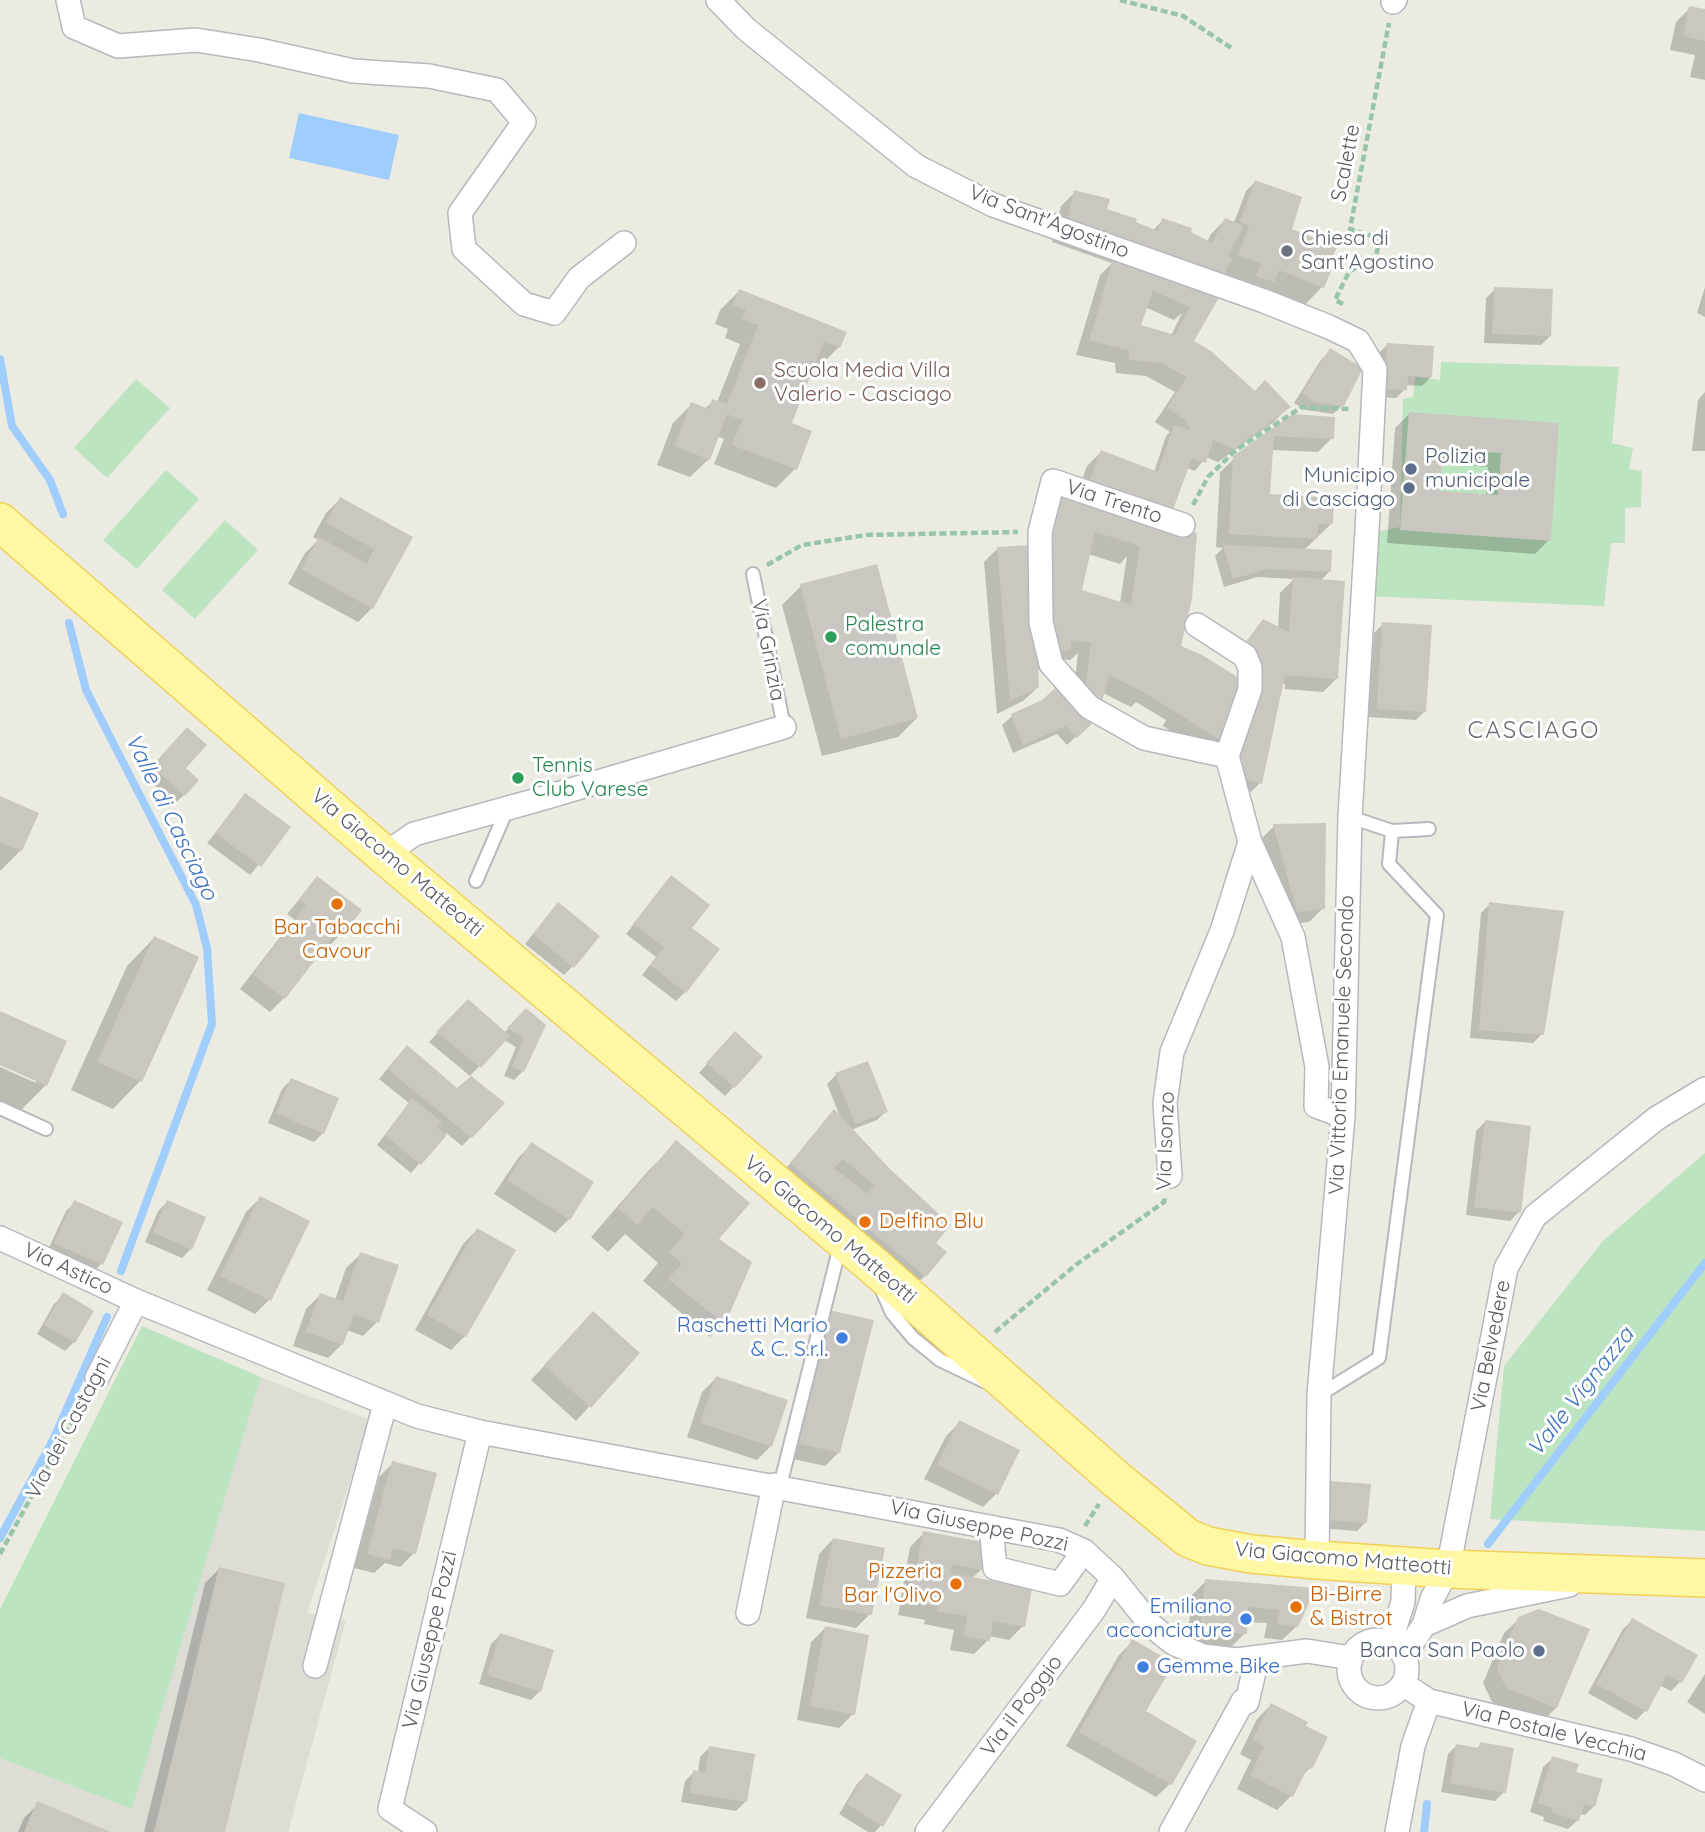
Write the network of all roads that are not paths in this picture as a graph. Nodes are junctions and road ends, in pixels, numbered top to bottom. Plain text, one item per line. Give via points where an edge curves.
1 (68, 0) edge
2 (718, 0) edge
3 (624, 243) dead end
4 (0, 522) edge
5 (1183, 525) road end
6 (1367, 530) joint
7 (753, 574) road end
8 (1197, 625) dead end
9 (784, 727) joint
10 (1227, 756) junction
11 (508, 807) junction
12 (1350, 817) junction
13 (1429, 829) dead end
14 (1392, 831) junction
15 (1250, 842) junction
16 (384, 855) junction
17 (476, 881) dead end
18 (1705, 1089) edge
19 (0, 1108) edge
20 (1343, 1116) junction
21 (46, 1129) dead end
22 (1170, 1175) road end
23 (0, 1238) edge
24 (841, 1239) junction
25 (136, 1301) junction
26 (97, 1378) road end
27 (1319, 1395) junction
28 (385, 1404) junction
29 (480, 1432) junction
30 (777, 1486) junction
31 (992, 1527) junction
32 (1081, 1549) junction
33 (1317, 1560) junction
34 (1404, 1565) junction
35 (1448, 1569) junction
36 (1643, 1575) junction
37 (1113, 1578) junction
38 (1705, 1578) edge
39 (748, 1614) dead end
40 (1424, 1625) junction
41 (1397, 1649) junction
42 (1351, 1658) junction
43 (1257, 1659) junction
44 (315, 1666) dead end
45 (1403, 1684) junction
46 (1429, 1701) junction
47 (1705, 1780) edge
48 (425, 1832) edge
49 (927, 1832) edge
50 (1171, 1832) edge
51 (1397, 1832) edge

1 - 3 street via 74,27 118,46 196,40 353,71 429,76 497,90 524,122 460,213 464,248 524,304 554,313 579,278
2 - 6 street, Via Sant'Agostino via 746,29 916,166 993,205 1265,301 1358,341 1375,369
4 - 16 main road, Via Giacomo Matteotti
5 - 10 street, Via Trento via 1053,481 1040,532 1041,622 1051,664 1089,708 1144,738
6 - 12 street, Via Vittorio Emanuele Secondo
7 - 9 lane, Via Grinzia
8 - 10 street via 1245,656 1250,668 1250,689
9 - 11 street, Via Grinzia
10 - 15 street
11 - 16 street, Via Grinzia via 414,834
11 - 17 lane
12 - 14 lane
12 - 20 street, Via Vittorio Emanuele Secondo
13 - 14 lane
14 - 27 lane via 1389,864 1437,915 1379,1358
15 - 20 street via 1293,937 1317,1067 1316,1106
15 - 22 street, Via Isonzo via 1222,931 1172,1052 1165,1103
16 - 24 main road, Via Giacomo Matteotti
18 - 35 street, Via Belvedere via 1657,1118 1535,1216 1506,1268
19 - 21 lane
20 - 27 street, Via Vittorio Emanuele Secondo
23 - 25 street, Via Astico
24 - 30 lane
24 - 33 main road, Via Giacomo Matteotti via 1188,1538 1251,1554
25 - 26 street, Via dei Castagni
25 - 28 street, Via Giuseppe Pozzi
27 - 33 street, Via Vittorio Emanuele Secondo
28 - 29 street, Via Giuseppe Pozzi
28 - 44 street
29 - 30 street, Via Giuseppe Pozzi
29 - 48 street, Via Giuseppe Pozzi via 390,1809
30 - 31 street, Via Giuseppe Pozzi
30 - 39 street
31 - 32 street, Via Giuseppe Pozzi
31 - 32 street via 995,1568 1060,1584
32 - 37 street, Via Giuseppe Pozzi
33 - 34 main road, Via Giacomo Matteotti
34 - 35 main road, Via Giacomo Matteotti
34 - 41 street
35 - 36 main road, Via Giacomo Matteotti
35 - 40 street, Via Belvedere
36 - 38 main road, Via Giacomo Matteotti
36 - 40 street via 1467,1606
37 - 43 street, Via Giuseppe Pozzi via 1151,1625 1175,1644 1217,1659
37 - 49 street, Via il Poggio
40 - 41 street, Via Belvedere
41 - 42 street via 1381,1640 1372,1641
41 - 45 street via 1407,1665
42 - 43 street, Via Giuseppe Pozzi via 1307,1651
42 - 45 street via 1350,1677 1361,1692 1379,1698 1397,1692
43 - 50 street via 1247,1702 1243,1701
45 - 46 street, Via Postale Vecchia
46 - 47 street, Via Postale Vecchia via 1630,1749
46 - 51 street via 1413,1746

